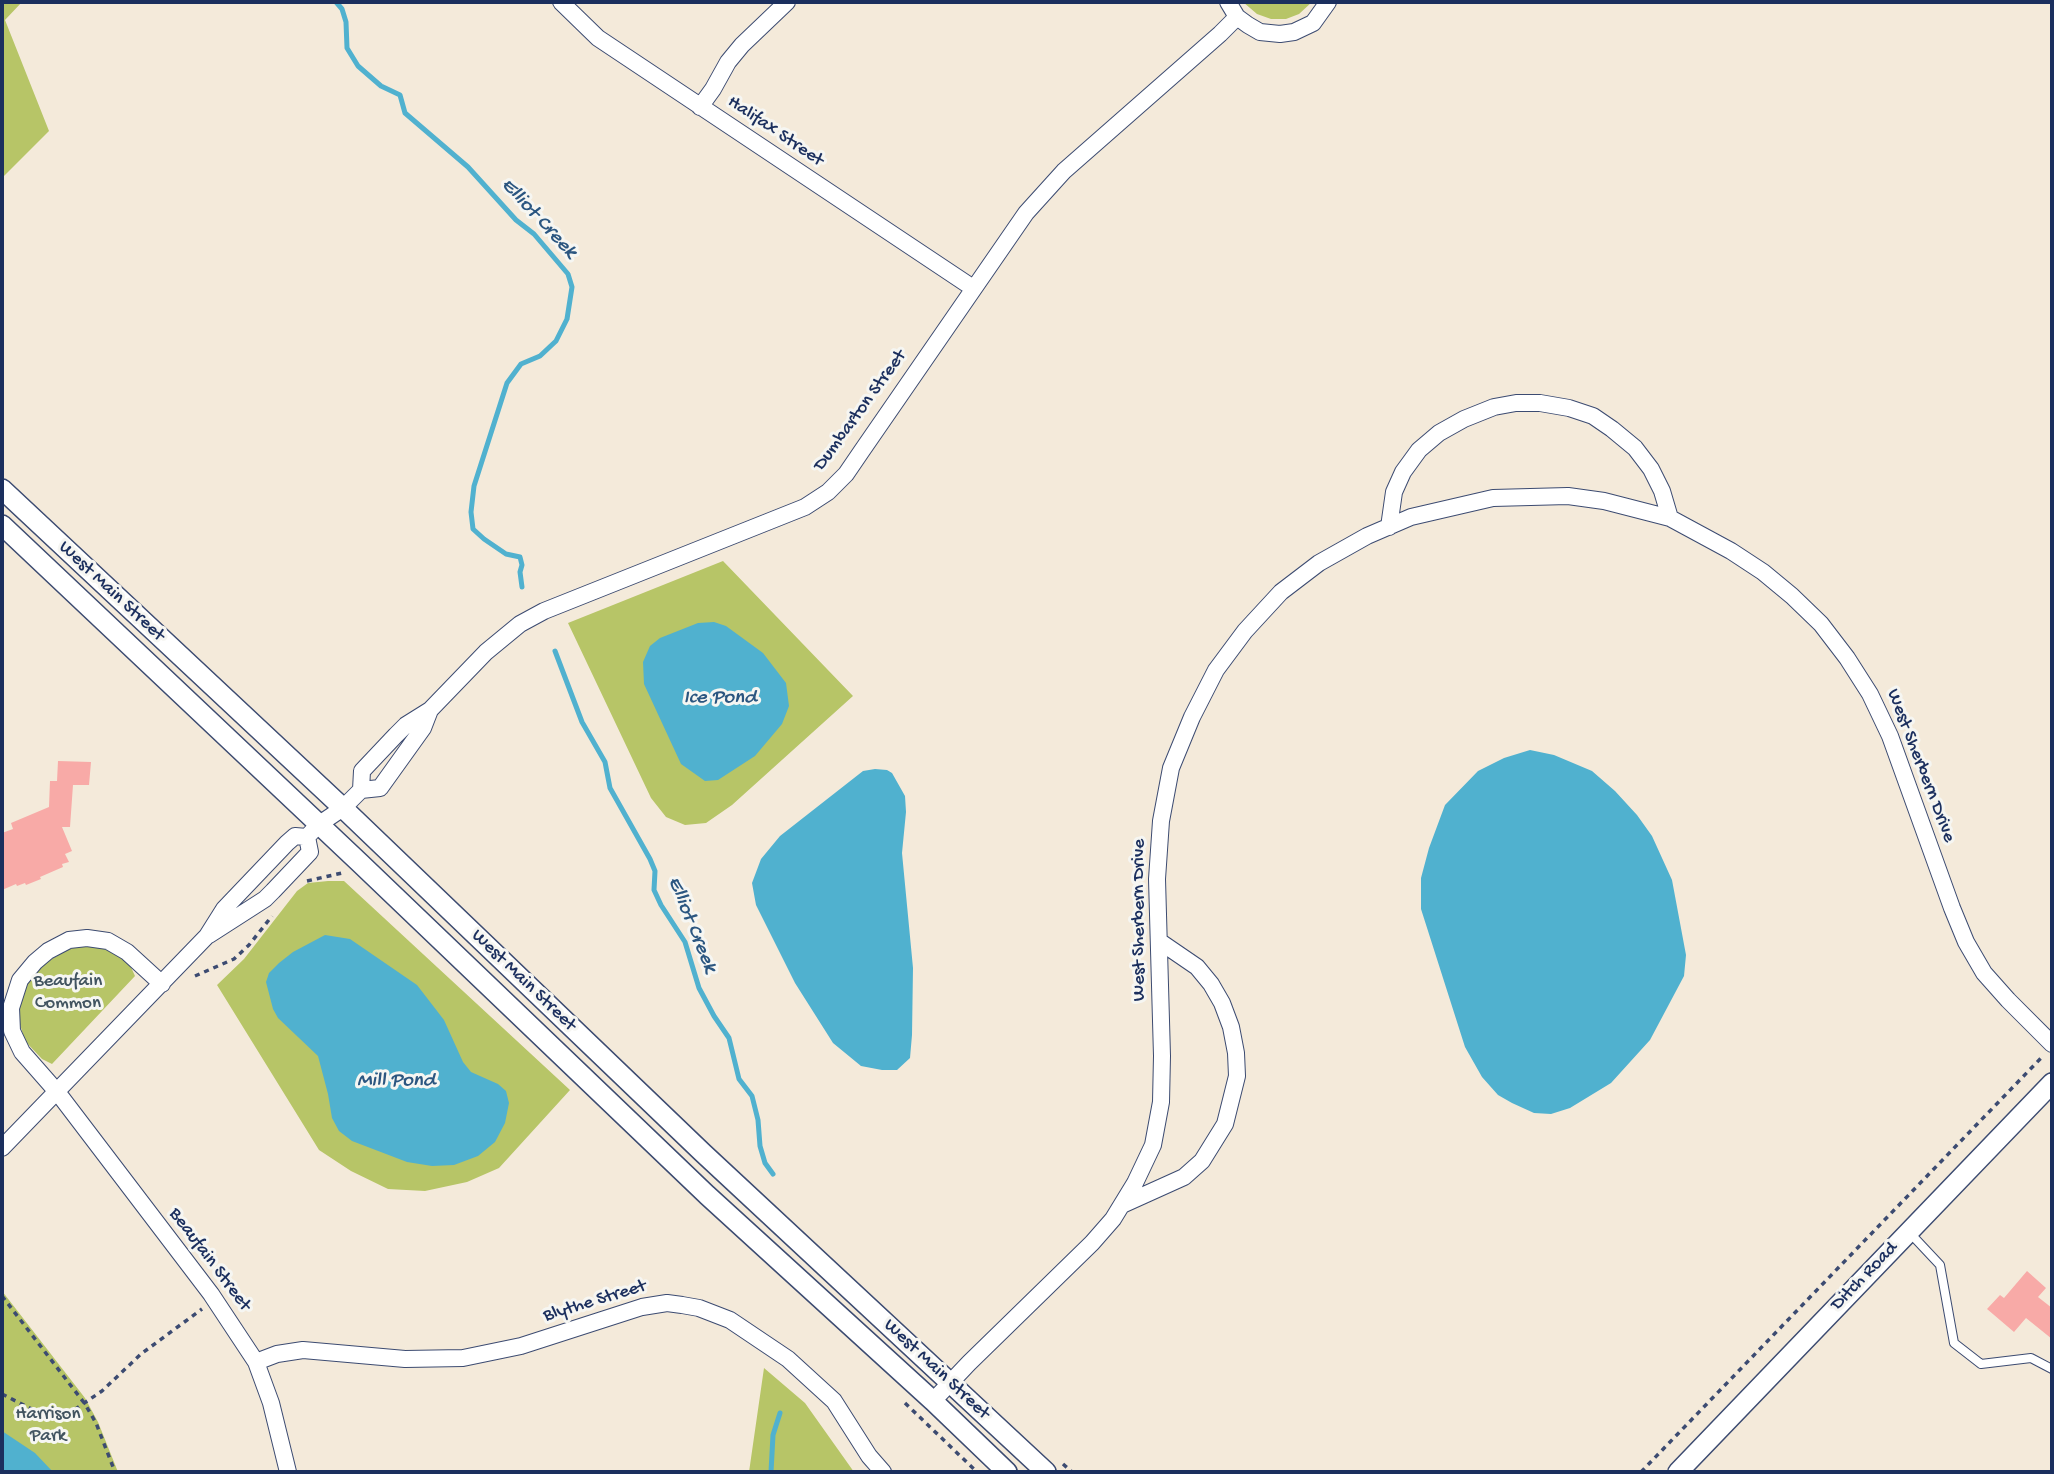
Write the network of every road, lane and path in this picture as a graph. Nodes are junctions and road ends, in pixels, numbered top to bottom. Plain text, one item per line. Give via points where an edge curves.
1 (561, 2) edge
2 (787, 2) edge
3 (1228, 2) edge
4 (1328, 2) edge
5 (1237, 17) junction
6 (700, 107) junction
7 (973, 288) junction
8 (2, 489) edge
9 (1670, 518) junction
10 (2, 525) edge
11 (1389, 527) junction
12 (430, 710) junction
13 (361, 790) junction
14 (325, 821) junction
15 (342, 873) dead end
16 (298, 886) dead end
17 (278, 908) dead end
18 (207, 936) junction
19 (1159, 941) junction
20 (190, 980) dead end
21 (162, 984) junction
22 (2052, 1046) edge
23 (2052, 1083) edge
24 (58, 1093) junction
25 (2, 1148) edge
26 (1122, 1205) junction
27 (1909, 1232) junction
28 (2, 1297) edge
29 (202, 1310) dead end
30 (256, 1362) junction
31 (2052, 1369) edge
32 (950, 1382) junction
33 (2, 1394) edge
34 (933, 1401) junction
35 (85, 1404) junction
36 (116, 1472) edge
37 (288, 1472) edge
38 (883, 1472) edge
39 (1007, 1472) edge
40 (1046, 1472) edge
41 (1641, 1472) edge
42 (1678, 1472) edge

1 - 6 street, Halifax Street via 598,38
2 - 6 street via 741,45
3 - 5 street
4 - 5 street via 1313,23 1294,32 1260,32
5 - 7 street, Dumbarton Street via 1058,178 1026,213
6 - 7 street, Halifax Street
7 - 12 street, Dumbarton Street via 846,474 828,492 805,507 532,617 499,639
8 - 14 street, West Main Street
9 - 11 street, West Sherbern Drive via 1604,501 1531,496 1452,506
9 - 11 street via 1651,469 1612,429 1569,408 1516,403 1464,419 1419,450 1394,492
9 - 22 street, West Sherbern Drive via 1763,572 1821,624 1847,658 1890,736 1966,942 1984,973
10 - 14 street, West Main Street
11 - 19 street, West Sherbern Drive via 1320,563 1281,592 1216,670 1171,768 1157,879
12 - 13 street, Dumbarton Street via 406,725 362,771
12 - 13 street, Dumbarton Street via 423,728 380,788
13 - 14 street, Dumbarton Street
14 - 18 street via 286,843 224,909
14 - 18 street via 310,852 265,899
14 - 32 street, West Main Street via 703,1153
14 - 34 street, West Main Street via 707,1195
15 - 16 path
17 - 20 path via 242,953
18 - 21 street
19 - 26 street, West Sherbern Drive via 1161,1102 1153,1145
19 - 26 street via 1197,967 1222,1003 1231,1027 1237,1076 1224,1124 1202,1161 1184,1177
21 - 24 street
21 - 24 street, Beaufain Street via 127,952 99,939 69,940 35,962 20,980 10,1021 22,1052
22 - 41 path
23 - 27 street, Ditch Road
24 - 25 street
24 - 30 street, Beaufain Street via 211,1294
26 - 32 street, West Sherbern Drive via 1092,1243
27 - 31 lane via 1940,1265 1954,1343 1981,1364 2031,1358
27 - 42 street, Ditch Road
28 - 35 path
29 - 35 path via 141,1354
30 - 37 street, Beaufain Street
30 - 38 street, Blythe Street via 303,1350 405,1359 463,1358 520,1346 642,1307 682,1305 730,1320 788,1359 834,1401
32 - 34 street, West Sherbern Drive
32 - 40 street, West Main Street
33 - 35 path via 47,1417 61,1417
34 - 39 street, West Main Street
35 - 36 path

